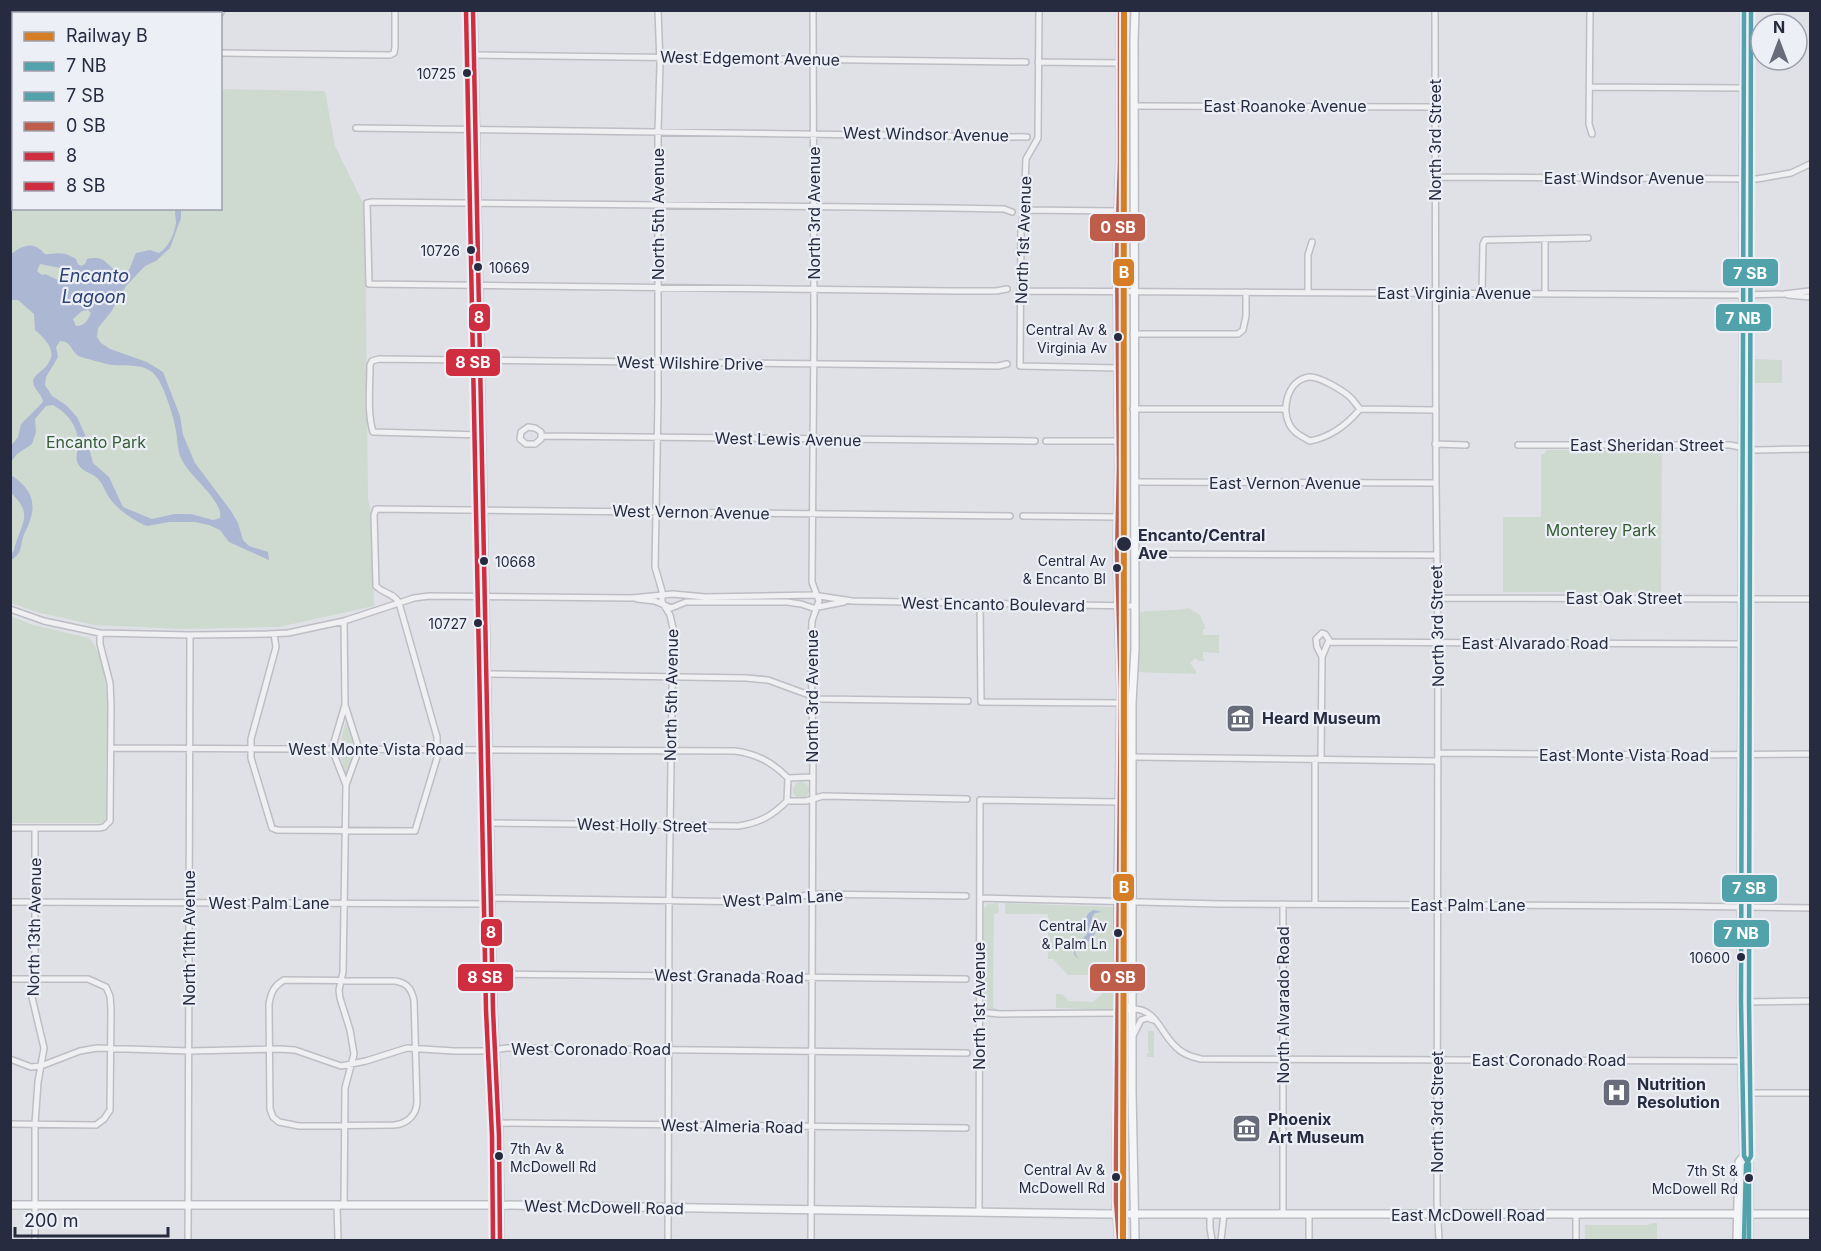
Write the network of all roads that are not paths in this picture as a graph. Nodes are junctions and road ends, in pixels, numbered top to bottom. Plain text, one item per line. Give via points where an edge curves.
1 (395, 10) edge
2 (473, 10) edge
3 (658, 10) edge
4 (813, 10) edge
5 (1038, 10) edge
6 (1120, 10) edge
7 (1136, 10) edge
8 (1435, 10) edge
9 (1590, 10) edge
10 (1744, 10) edge
11 (222, 53) edge
12 (474, 55) junction
13 (659, 57) junction
14 (812, 59) junction
15 (1026, 62) dead end
16 (1038, 62) junction
17 (1119, 63) junction
18 (1589, 87) junction
19 (1744, 88) junction
20 (1134, 106) junction
21 (1435, 107) junction
22 (356, 128) dead end
23 (475, 130) junction
24 (657, 131) junction
25 (813, 133) junction
26 (1592, 134) dead end
27 (1027, 137) dead end
28 (1810, 164) edge
29 (1436, 177) junction
30 (1743, 179) junction
31 (477, 203) junction
32 (657, 205) junction
33 (814, 207) junction
34 (1024, 210) junction
35 (1118, 211) junction
36 (1011, 212) dead end
37 (1588, 238) dead end
38 (1545, 239) junction
39 (1312, 242) dead end
40 (478, 285) junction
41 (658, 288) junction
42 (814, 289) junction
43 (1007, 289) dead end
44 (1021, 291) junction
45 (1125, 291) junction
46 (1810, 291) edge
47 (1245, 292) junction
48 (1308, 292) junction
49 (1435, 292) junction
50 (1482, 292) junction
51 (1545, 293) junction
52 (1743, 294) junction
53 (1784, 294) junction
54 (1810, 297) edge
55 (1133, 334) junction
56 (480, 360) junction
57 (658, 362) junction
58 (814, 364) junction
59 (1007, 364) dead end
60 (1119, 368) junction
61 (1133, 409) junction
62 (1285, 409) junction
63 (1360, 409) junction
64 (1435, 410) junction
65 (482, 435) junction
66 (542, 436) dead end
67 (658, 437) junction
68 (813, 439) junction
69 (1035, 441) dead end
70 (1046, 441) dead end
71 (1119, 441) junction
72 (1436, 444) junction
73 (1466, 445) dead end
74 (1518, 445) dead end
75 (1743, 448) junction
76 (1810, 449) edge
77 (1134, 482) junction
78 (1436, 483) junction
79 (483, 510) junction
80 (657, 512) junction
81 (812, 513) junction
82 (1010, 516) dead end
83 (1023, 516) dead end
84 (1118, 517) junction
85 (1134, 554) junction
86 (1437, 555) junction
87 (658, 579) junction
88 (485, 596) junction
89 (648, 596) junction
90 (663, 596) junction
91 (816, 596) junction
92 (632, 598) junction
93 (1438, 598) junction
94 (1742, 599) junction
95 (1810, 599) edge
96 (852, 601) junction
97 (399, 603) junction
98 (980, 604) junction
99 (664, 606) junction
100 (1118, 606) junction
101 (1135, 606) junction
102 (816, 608) junction
103 (10, 609) edge
104 (344, 621) junction
105 (100, 633) junction
106 (274, 634) junction
107 (190, 635) junction
108 (1329, 642) junction
109 (1438, 643) junction
110 (1742, 644) junction
111 (1322, 657) junction
112 (487, 674) junction
113 (672, 677) junction
114 (812, 696) junction
115 (968, 701) dead end
116 (1120, 703) junction
117 (345, 705) junction
118 (111, 748) junction
119 (189, 748) junction
120 (250, 748) junction
121 (358, 748) junction
122 (332, 749) junction
123 (438, 749) junction
124 (488, 749) junction
125 (670, 751) junction
126 (1438, 753) junction
127 (1810, 754) edge
128 (1742, 755) junction
129 (1132, 757) junction
130 (1318, 759) junction
131 (1438, 761) junction
132 (813, 777) junction
133 (788, 778) junction
134 (346, 786) junction
135 (813, 799) junction
136 (967, 799) dead end
137 (787, 801) junction
138 (1120, 802) junction
139 (490, 823) junction
140 (670, 826) junction
141 (10, 828) edge
142 (35, 828) junction
143 (346, 831) junction
144 (812, 894) junction
145 (966, 896) dead end
146 (980, 898) junction
147 (669, 900) junction
148 (492, 901) junction
149 (1126, 901) junction
150 (10, 902) edge
151 (35, 902) junction
152 (189, 903) junction
153 (344, 903) junction
154 (1283, 904) junction
155 (1315, 904) junction
156 (1438, 905) junction
157 (1742, 908) junction
158 (1810, 908) edge
159 (1118, 953) junction
160 (493, 974) junction
161 (669, 975) junction
162 (812, 977) junction
163 (10, 979) edge
164 (33, 979) junction
165 (966, 979) dead end
166 (342, 980) junction
167 (1810, 1001) edge
168 (1742, 1002) junction
169 (1132, 1009) junction
170 (979, 1012) junction
171 (1118, 1013) junction
172 (1157, 1021) junction
173 (1132, 1042) junction
174 (111, 1048) junction
175 (416, 1048) junction
176 (268, 1050) junction
177 (494, 1050) junction
178 (668, 1050) junction
179 (189, 1051) junction
180 (811, 1053) junction
181 (967, 1053) dead end
182 (10, 1059) edge
183 (1283, 1060) junction
184 (1437, 1060) junction
185 (1742, 1061) junction
186 (352, 1065) junction
187 (41, 1066) junction
188 (1810, 1093) edge
189 (1743, 1094) junction
190 (498, 1123) junction
191 (10, 1124) edge
192 (34, 1124) junction
193 (344, 1124) junction
194 (668, 1125) junction
195 (811, 1127) junction
196 (966, 1128) dead end
197 (1744, 1156) junction
198 (35, 1204) junction
199 (10, 1205) edge
200 (188, 1205) junction
201 (341, 1205) junction
202 (500, 1205) junction
203 (667, 1208) junction
204 (811, 1210) junction
205 (979, 1212) junction
206 (1121, 1214) junction
207 (1134, 1214) junction
208 (1210, 1214) junction
209 (1224, 1214) junction
210 (1283, 1214) junction
211 (1576, 1214) junction
212 (1749, 1214) junction
213 (1810, 1214) edge
214 (1309, 1215) junction
215 (1438, 1215) junction
216 (1737, 1215) junction
217 (35, 1240) edge
218 (188, 1240) edge
219 (338, 1240) edge
220 (500, 1240) edge
221 (668, 1240) edge
222 (811, 1240) edge
223 (1119, 1240) edge
224 (1135, 1240) edge
225 (1212, 1240) edge
226 (1221, 1240) edge
227 (1309, 1240) edge
228 (1439, 1240) edge
229 (1576, 1240) edge
230 (1737, 1240) edge
231 (1749, 1240) edge

1 - 11 street via 394,53 390,55
2 - 12 main road
3 - 13 street, North 5th Avenue
4 - 14 street, North 3rd Avenue
5 - 16 street, North 1st Avenue
6 - 17 main road
7 - 20 main road
8 - 21 street, North 3rd Street
9 - 18 street
10 - 19 main road
12 - 13 street, West Edgemont Avenue
12 - 23 main road
13 - 14 street, West Edgemont Avenue
13 - 24 street, North 5th Avenue
14 - 15 street, West Edgemont Avenue
14 - 25 street, North 3rd Avenue
16 - 17 street
16 - 34 street, North 1st Avenue via 1038,138 1026,159
17 - 35 main road
18 - 19 street
18 - 26 street
19 - 30 main road
20 - 21 street, East Roanoke Avenue
20 - 45 main road
21 - 29 street, North 3rd Street
22 - 23 street, West Windsor Avenue
23 - 24 street, West Windsor Avenue
23 - 31 main road
24 - 25 street, West Windsor Avenue
24 - 32 street, North 5th Avenue
25 - 27 street, West Windsor Avenue
25 - 33 street, North 3rd Avenue
28 - 30 street, East Windsor Avenue via 1784,174
29 - 30 street, East Windsor Avenue
29 - 49 street, North 3rd Street
30 - 52 main road
31 - 32 street
31 - 40 main road
31 - 40 street via 367,203 369,284
32 - 33 street
32 - 41 street, North 5th Avenue
33 - 36 street
33 - 42 street, North 3rd Avenue
34 - 35 street
34 - 44 street, North 1st Avenue
35 - 45 main road
37 - 38 street
38 - 50 street via 1485,240
38 - 51 street
39 - 48 street
40 - 41 street
40 - 56 main road
41 - 42 street
41 - 57 street, North 5th Avenue
42 - 43 street
42 - 58 street, North 3rd Avenue
44 - 45 street, East Virginia Avenue
44 - 60 street, North 1st Avenue via 1020,366
45 - 47 street, East Virginia Avenue
45 - 55 main road
45 - 60 main road
46 - 53 street, East Virginia Avenue
47 - 48 street, East Virginia Avenue
47 - 55 street via 1245,324 1238,334
48 - 49 street, East Virginia Avenue
49 - 50 street, East Virginia Avenue
49 - 64 street, North 3rd Street
50 - 51 street, East Virginia Avenue
51 - 52 street, East Virginia Avenue
52 - 53 street, East Virginia Avenue
52 - 75 main road
53 - 54 street, East Virginia Avenue
55 - 61 main road
56 - 57 street, West Wilshire Drive
56 - 65 main road
56 - 65 street, West Wilshire Drive via 372,361 370,406 373,432
57 - 58 street, West Wilshire Drive
57 - 67 street, North 5th Avenue
58 - 59 street, West Wilshire Drive
58 - 68 street, North 3rd Avenue
60 - 71 main road
61 - 62 street
61 - 77 main road
62 - 63 street via 1292,389 1310,377 1351,398
62 - 63 street via 1291,428 1310,441 1337,431
63 - 64 street
64 - 72 street, North 3rd Street
65 - 79 main road
66 - 67 street, West Lewis Avenue
67 - 68 street, West Lewis Avenue
67 - 80 street, North 5th Avenue
68 - 69 street, West Lewis Avenue
68 - 81 street, North 3rd Avenue
70 - 71 street
71 - 84 main road
72 - 73 street
72 - 78 street, North 3rd Street
74 - 75 street, East Sheridan Street
75 - 76 street, East Sheridan Street
75 - 94 main road
77 - 78 street, East Vernon Avenue
77 - 85 main road
78 - 86 street, North 3rd Street
79 - 80 street, West Vernon Avenue
79 - 88 main road
79 - 97 street, West Vernon Avenue via 374,512 376,586 396,597
80 - 81 street, West Vernon Avenue
80 - 87 street, North 5th Avenue
81 - 82 street, West Vernon Avenue
81 - 91 street, North 3rd Avenue via 812,582
83 - 84 street
84 - 100 main road
85 - 86 street
85 - 101 main road
86 - 93 street, North 3rd Street
87 - 89 street
87 - 90 street, North 5th Avenue
88 - 92 street, West Encanto Boulevard
88 - 97 street, West Encanto Boulevard via 422,597
88 - 112 main road
89 - 90 street, West Encanto Boulevard
89 - 92 street, West Encanto Boulevard
90 - 91 street, West Encanto Boulevard
90 - 99 street, North 5th Avenue
91 - 96 street, West Encanto Boulevard
91 - 102 street, North 3rd Avenue
92 - 99 street, West Encanto Boulevard
93 - 94 street, East Oak Street
93 - 109 street, North 3rd Street
94 - 95 street, East Oak Street
94 - 110 main road
96 - 98 street, West Encanto Boulevard
96 - 102 street, West Encanto Boulevard
97 - 104 street, West Encanto Boulevard
97 - 123 street
98 - 100 street, West Encanto Boulevard
98 - 116 street via 981,702
99 - 102 street, West Encanto Boulevard via 673,608 691,602 787,602
99 - 113 street, North 5th Avenue via 673,624
100 - 101 street, West Encanto Boulevard
100 - 116 main road
101 - 129 main road
102 - 114 street, North 3rd Avenue via 812,626
103 - 105 street, West Encanto Boulevard
104 - 106 street, West Encanto Boulevard
104 - 117 street
105 - 107 street, West Encanto Boulevard
105 - 118 street via 110,683
106 - 107 street, West Encanto Boulevard
106 - 120 street via 276,647
107 - 119 street, North 11th Avenue
108 - 109 street, East Alvarado Road
108 - 111 street
108 - 111 street via 1322,633 1316,639
109 - 110 street, East Alvarado Road
109 - 126 street, North 3rd Street
110 - 128 main road
111 - 130 street
112 - 113 street
112 - 124 main road
113 - 114 street via 768,680
113 - 125 street, North 5th Avenue
114 - 115 street
114 - 132 street, North 3rd Avenue
116 - 138 main road
117 - 121 street
117 - 122 street
118 - 119 street, West Monte Vista Road
118 - 142 street via 108,824 99,828
119 - 120 street, West Monte Vista Road
119 - 152 street, North 11th Avenue
120 - 122 street, West Monte Vista Road
120 - 143 street via 272,828
121 - 122 street, West Monte Vista Road
121 - 123 street, West Monte Vista Road
121 - 134 street
122 - 134 street
123 - 124 street, West Monte Vista Road
123 - 143 street via 415,831
124 - 125 street, West Monte Vista Road
124 - 139 main road
125 - 133 street, West Monte Vista Road via 747,753 759,756
125 - 140 street, North 5th Avenue
126 - 128 street, East Monte Vista Road
126 - 131 street, North 3rd Street
127 - 128 street, East Monte Vista Road
128 - 157 main road
129 - 130 street
129 - 149 main road
130 - 131 street
130 - 155 street
131 - 156 street, North 3rd Street
132 - 133 street
132 - 135 street, North 3rd Avenue
133 - 137 street
134 - 143 street
135 - 136 street
135 - 137 street
135 - 144 street, North 3rd Avenue
137 - 140 street, West Holly Street via 775,813 751,824
138 - 146 street, North 1st Avenue via 980,800
138 - 149 main road
139 - 140 street, West Holly Street
139 - 148 main road
140 - 147 street, North 5th Avenue
141 - 142 street
142 - 151 street, North 13th Avenue
143 - 153 street
144 - 145 street, West Palm Lane
144 - 147 street, West Palm Lane via 765,902
144 - 162 street, North 3rd Avenue
146 - 149 street
146 - 170 street, North 1st Avenue
147 - 148 street, West Palm Lane
147 - 161 street, North 5th Avenue
148 - 153 street, West Palm Lane
148 - 160 main road
149 - 154 street, East Palm Lane
149 - 159 main road
149 - 169 main road
150 - 151 street, West Palm Lane
151 - 152 street, West Palm Lane
151 - 164 street, North 13th Avenue
152 - 153 street, West Palm Lane
152 - 179 street, North 11th Avenue
153 - 166 street
154 - 155 street, East Palm Lane
154 - 183 street, North Alvarado Road
155 - 156 street, East Palm Lane
156 - 157 street, East Palm Lane
156 - 184 street, North 3rd Street
157 - 158 street, East Palm Lane
157 - 168 main road
159 - 169 main road via 1121,998
159 - 171 main road
160 - 161 street, West Granada Road
160 - 177 main road
161 - 162 street, West Granada Road
161 - 178 street, North 5th Avenue
162 - 165 street, West Granada Road
162 - 180 street, North 3rd Avenue
163 - 164 street
164 - 174 street via 88,979 106,987 110,996
164 - 187 street, North 13th Avenue via 31,993 44,1048
166 - 175 street via 404,982 414,1000
166 - 176 street via 284,980 277,984 269,1004
166 - 186 street via 339,990 354,1054
167 - 168 street
168 - 185 main road
169 - 172 street via 1146,1011
169 - 173 main road
170 - 171 street
170 - 205 street, North 1st Avenue
171 - 206 main road via 1116,1147
172 - 173 street via 1141,1020
172 - 183 street, East Coronado Road via 1174,1046 1192,1057
173 - 207 main road
174 - 179 street, West Coronado Road
174 - 187 street, West Coronado Road via 80,1051
174 - 192 street via 110,1110 104,1119 96,1125
175 - 177 street, West Coronado Road
175 - 186 street, West Coronado Road via 393,1051
175 - 193 street via 417,1106 411,1117 401,1125
176 - 179 street, West Coronado Road
176 - 186 street, West Coronado Road via 295,1050 342,1066
176 - 193 street via 273,1117 299,1126
177 - 178 street, West Coronado Road
177 - 190 main road
178 - 180 street, West Coronado Road
178 - 194 street, North 5th Avenue
179 - 200 street, North 11th Avenue
180 - 181 street, West Coronado Road
180 - 195 street, North 3rd Avenue
182 - 187 street
183 - 184 street, East Coronado Road
183 - 210 street, North Alvarado Road
184 - 185 street, East Coronado Road
184 - 215 street, North 3rd Street
185 - 189 main road
186 - 193 street via 345,1088
187 - 192 street, North 13th Avenue
188 - 189 street
189 - 197 main road
190 - 194 street, West Almeria Road
190 - 202 main road
191 - 192 street
192 - 198 street, North 13th Avenue
193 - 201 street
194 - 195 street, West Almeria Road
194 - 203 street, North 5th Avenue
195 - 196 street, West Almeria Road
195 - 204 street, North 3rd Avenue
197 - 212 main road via 1749,1164
197 - 216 main road via 1739,1162
198 - 199 main road, West McDowell Road
198 - 200 main road, West McDowell Road
198 - 217 street, North 13th Avenue
200 - 201 main road, West McDowell Road
200 - 218 street, North 11th Avenue
201 - 202 main road, West McDowell Road
201 - 219 street
202 - 203 main road, West McDowell Road
202 - 220 main road
203 - 204 main road, West McDowell Road
203 - 221 street, North 5th Avenue
204 - 205 main road, West McDowell Road
204 - 222 street, North 3rd Avenue
205 - 206 main road, West McDowell Road
206 - 207 main road, East McDowell Road
206 - 223 main road
207 - 208 main road, East McDowell Road
207 - 224 main road
208 - 209 main road, East McDowell Road
208 - 225 street
209 - 210 main road, East McDowell Road
209 - 226 street
210 - 214 main road, East McDowell Road
211 - 215 main road, East McDowell Road
211 - 216 main road, East McDowell Road
211 - 229 street
212 - 213 main road, East McDowell Road
212 - 216 main road, East McDowell Road
212 - 231 main road
214 - 215 main road, East McDowell Road
214 - 227 street
215 - 228 street, North 3rd Street
216 - 230 main road

